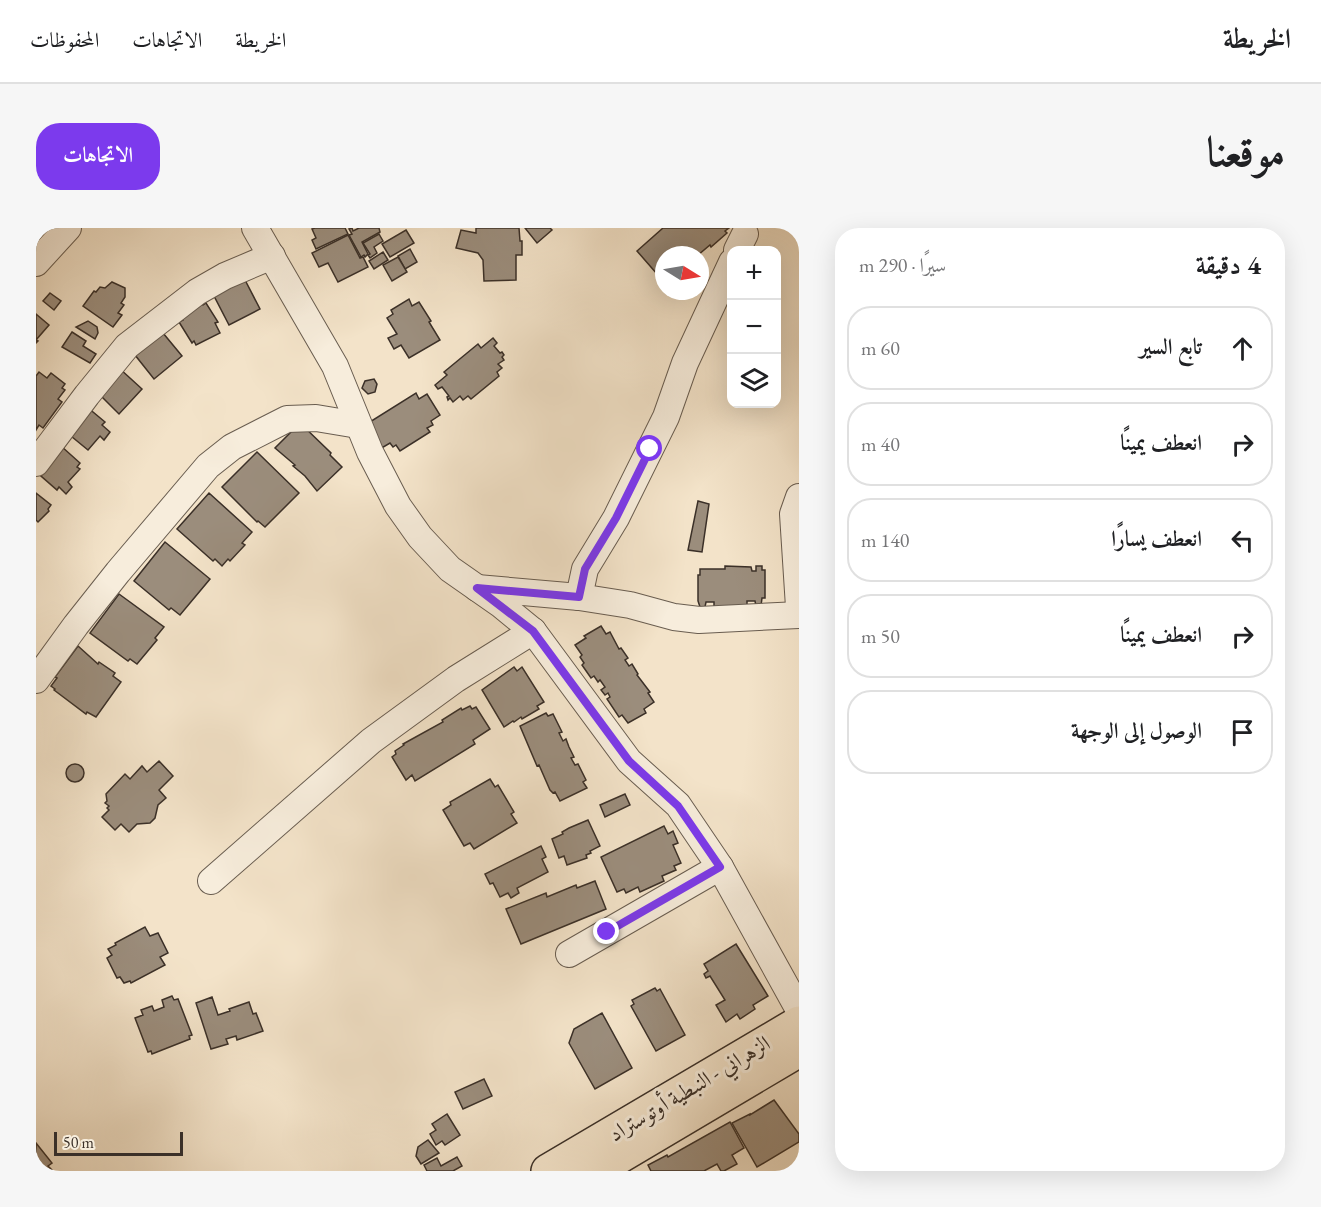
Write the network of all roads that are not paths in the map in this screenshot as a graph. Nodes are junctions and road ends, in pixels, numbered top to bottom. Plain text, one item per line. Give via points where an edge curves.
1 (68, 228) edge
2 (255, 228) edge
3 (272, 256) junction
4 (36, 263) edge
5 (727, 273) edge
6 (358, 425) junction
7 (36, 463) edge
8 (799, 497) edge
9 (477, 588) junction
10 (579, 597) junction
11 (799, 607) edge
12 (799, 615) edge
13 (533, 631) junction
14 (36, 680) edge
15 (720, 867) junction
16 (211, 881) dead end
17 (569, 954) dead end
18 (799, 1010) edge
19 (799, 1023) edge
20 (799, 1050) edge
21 (549, 1171) edge
22 (595, 1171) edge

1 - 4 street
2 - 3 street
3 - 6 street via 334,366
3 - 7 street via 197,292 128,346
5 - 10 street via 666,417 616,518 585,569
6 - 9 street via 398,506 420,537 450,569
6 - 14 street via 287,418 232,447 208,466 118,572
8 - 11 street via 793,514
9 - 10 street
9 - 13 street
10 - 12 street via 699,620
13 - 15 street via 629,761 678,806
13 - 16 street via 456,679 371,741
15 - 17 street
15 - 18 street
19 - 21 highway, الزهراني - النبطية أوتوستراد
20 - 22 highway, الزهراني - النبطية أوتوستراد

